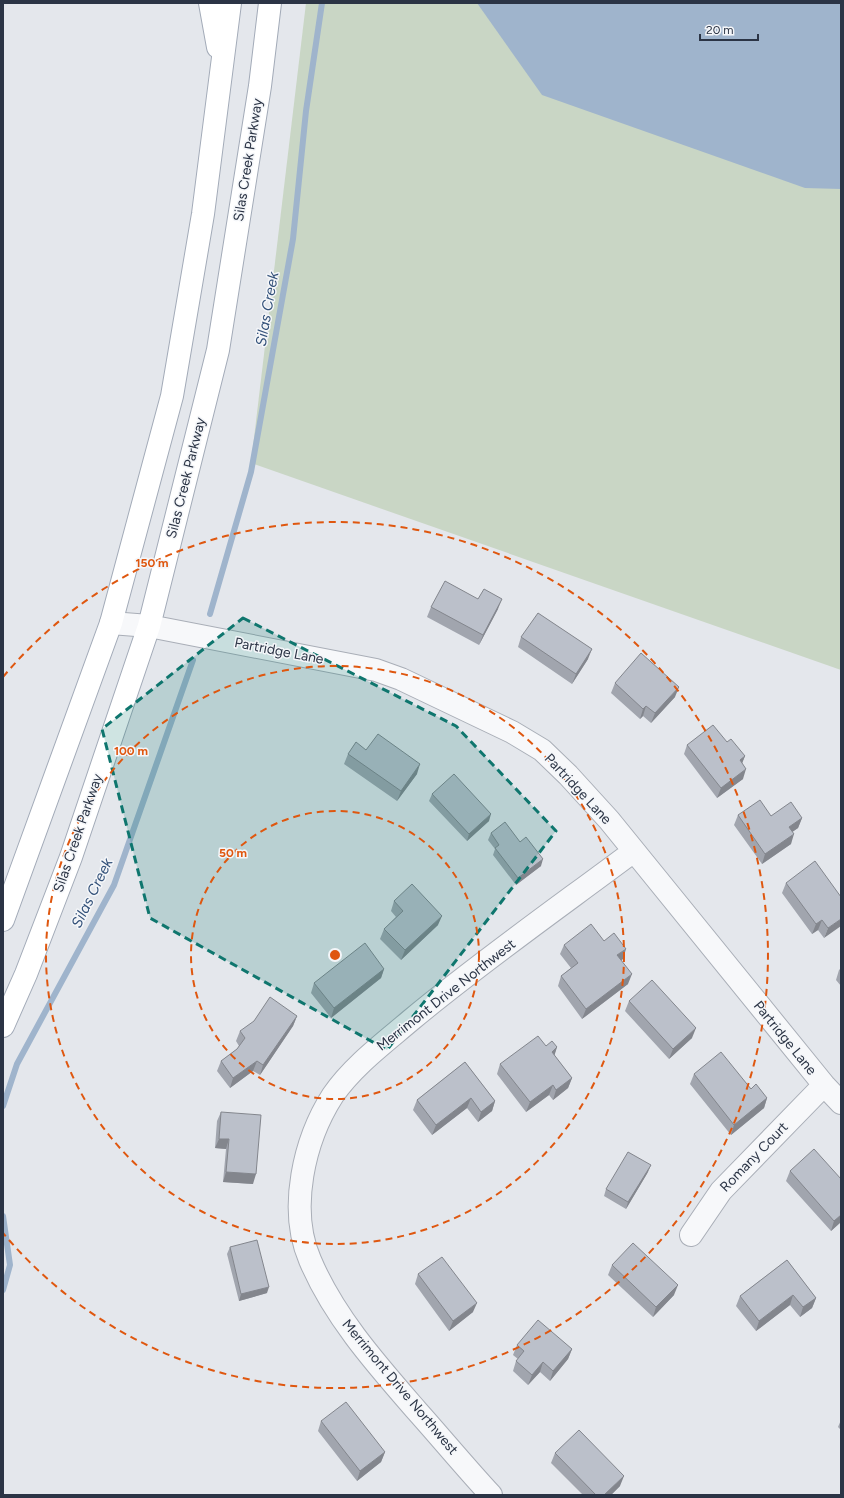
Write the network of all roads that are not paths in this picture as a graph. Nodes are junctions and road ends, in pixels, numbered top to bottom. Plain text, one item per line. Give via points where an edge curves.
1 (210, 3) edge
2 (230, 3) edge
3 (270, 3) edge
4 (221, 70) junction
5 (112, 623) junction
6 (149, 626) junction
7 (634, 851) junction
8 (3, 920) edge
9 (3, 1026) edge
10 (824, 1085) junction
11 (841, 1104) edge
12 (691, 1235) dead end
13 (491, 1495) edge

1 - 4 main road
2 - 4 main road
3 - 6 main road, Silas Creek Parkway via 260,86 218,350
4 - 5 main road via 204,207 172,396
5 - 6 street, Partridge Lane
5 - 8 main road
6 - 7 street, Partridge Lane via 316,657 376,670 401,679 512,732 542,750 568,775
6 - 9 main road, Silas Creek Parkway via 71,857
7 - 10 street, Partridge Lane
7 - 13 street, Merrimont Drive Northwest via 441,995 381,1045 350,1075 333,1095 321,1119 302,1179 302,1232 309,1259 324,1290 348,1327 392,1382
10 - 11 street, Partridge Lane
10 - 12 street, Romany Court via 720,1191

